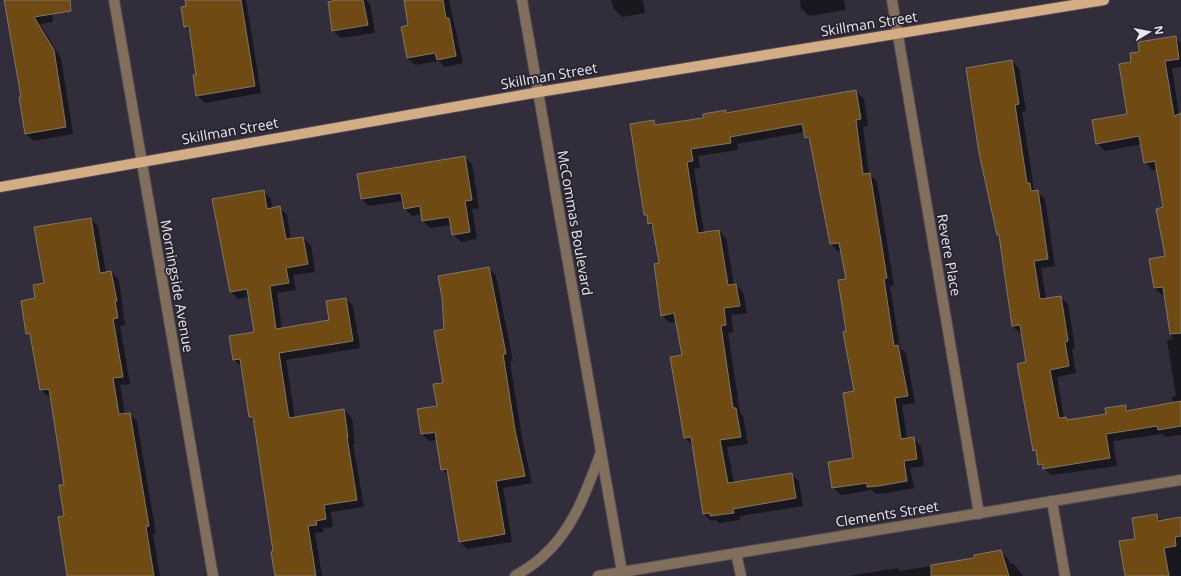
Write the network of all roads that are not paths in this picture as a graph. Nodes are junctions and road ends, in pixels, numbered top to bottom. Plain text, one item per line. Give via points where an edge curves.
1 (114, 0) edge
2 (522, 0) edge
3 (892, 0) edge
4 (1104, 0) edge
5 (898, 33) junction
6 (538, 92) junction
7 (141, 162) junction
8 (0, 187) edge
9 (601, 452) junction
10 (1181, 480) edge
11 (1052, 502) junction
12 (978, 514) junction
13 (736, 554) junction
14 (622, 572) junction
15 (213, 576) edge
16 (515, 576) edge
17 (598, 576) edge
18 (741, 576) edge
19 (1065, 576) edge

1 - 7 street, Morningside Avenue
2 - 6 street, McCommas Boulevard
3 - 5 street, Revere Place
4 - 5 main road, Skillman Street
5 - 6 main road, Skillman Street
5 - 12 street, Revere Place
6 - 7 main road, Skillman Street
6 - 9 street, McCommas Boulevard
7 - 8 main road, Skillman Street
7 - 15 street, Morningside Avenue
9 - 14 street, McCommas Boulevard
9 - 16 street via 583,500 565,531 544,556
10 - 11 street, Clements Street
11 - 12 street, Clements Street
11 - 19 street
12 - 13 street, Clements Street
13 - 14 street, Clements Street
13 - 18 street
14 - 17 street, Clements Street

